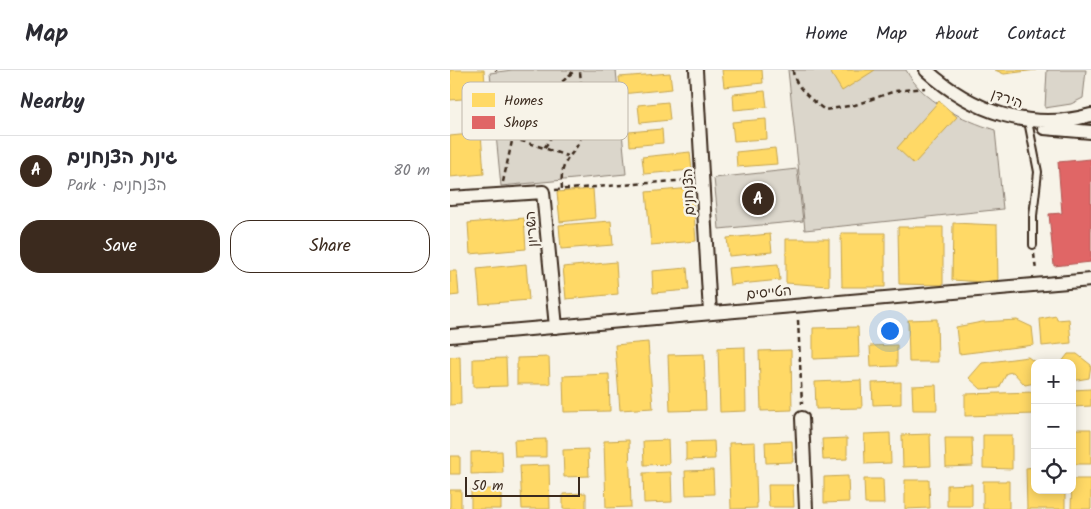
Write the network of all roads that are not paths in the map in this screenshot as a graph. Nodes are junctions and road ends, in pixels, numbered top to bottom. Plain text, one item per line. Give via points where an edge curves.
1 (696, 70) edge
2 (926, 70) edge
3 (1091, 115) edge
4 (1028, 121) junction
5 (1091, 132) edge
6 (450, 198) edge
7 (1034, 245) road end
8 (1091, 280) edge
9 (710, 313) junction
10 (556, 326) junction
11 (450, 336) edge
12 (802, 418) road end
13 (806, 509) edge

1 - 9 street, הצנחנים
2 - 4 street, הירדן via 961,97
3 - 4 street, הירדן via 1059,122
4 - 5 street, הירדן via 1046,129
4 - 7 lane via 1038,172 1033,216
6 - 10 street, השריון via 544,192
8 - 9 street, הטייסים
9 - 10 street, הטייסים
10 - 11 street, הטייסים
12 - 13 street

